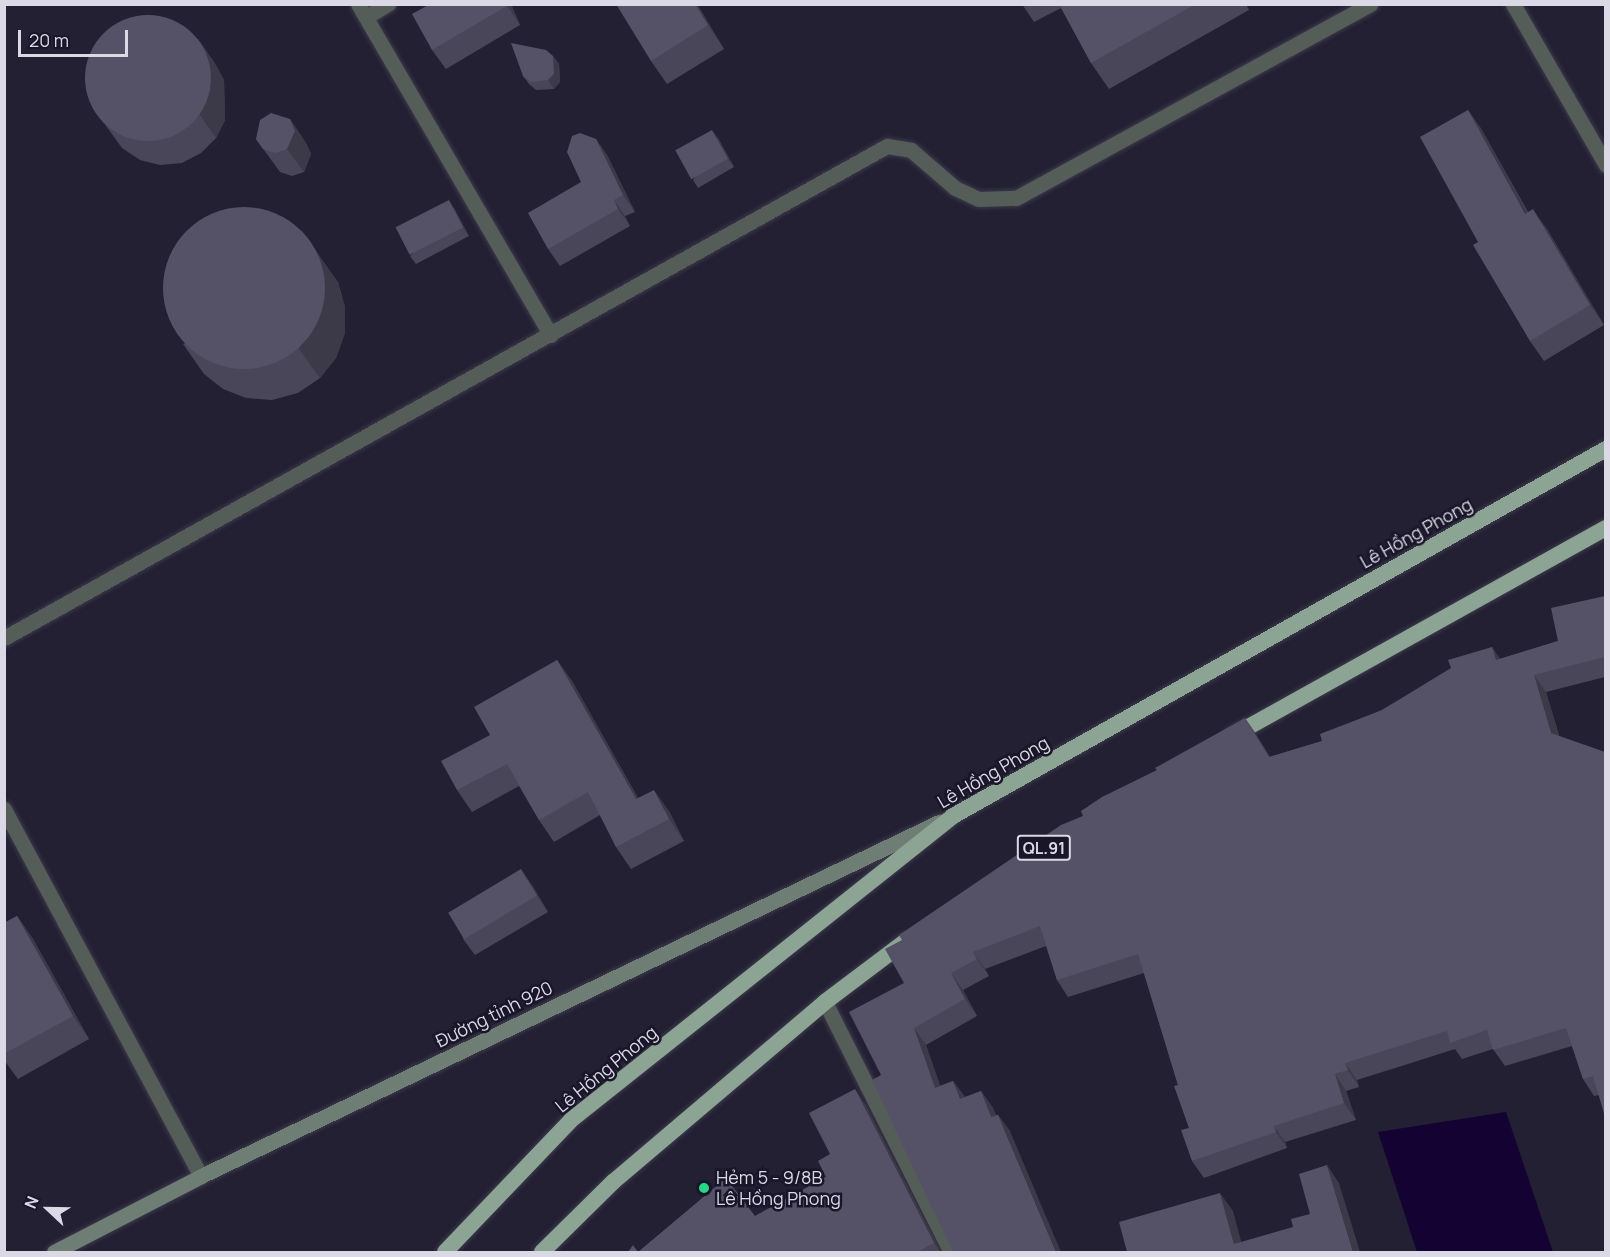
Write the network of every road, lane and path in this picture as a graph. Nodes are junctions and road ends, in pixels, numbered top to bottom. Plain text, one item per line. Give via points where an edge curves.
1 (388, 4) edge
2 (1370, 4) edge
3 (1513, 4) edge
4 (362, 11) edge
5 (1605, 165) edge
6 (551, 335) junction
7 (1605, 449) edge
8 (1605, 528) edge
9 (4, 638) edge
10 (1212, 747) edge
11 (4, 809) edge
12 (953, 816) junction
13 (920, 932) edge
14 (825, 1002) junction
15 (201, 1176) junction
16 (54, 1252) edge
17 (445, 1252) edge
18 (542, 1252) edge
19 (951, 1252) edge

1 - 4 street
2 - 6 street via 1016,198 979,199 955,188 911,150 887,146
3 - 5 street
4 - 6 street
6 - 9 street
7 - 12 highway, Lê Hồng Phong
8 - 10 highway
11 - 15 street
12 - 15 main road, Đường tỉnh 920
12 - 17 highway, Lê Hồng Phong via 571,1120
13 - 14 highway
14 - 18 highway via 613,1182
14 - 19 street
15 - 16 main road, Đường tỉnh 920

